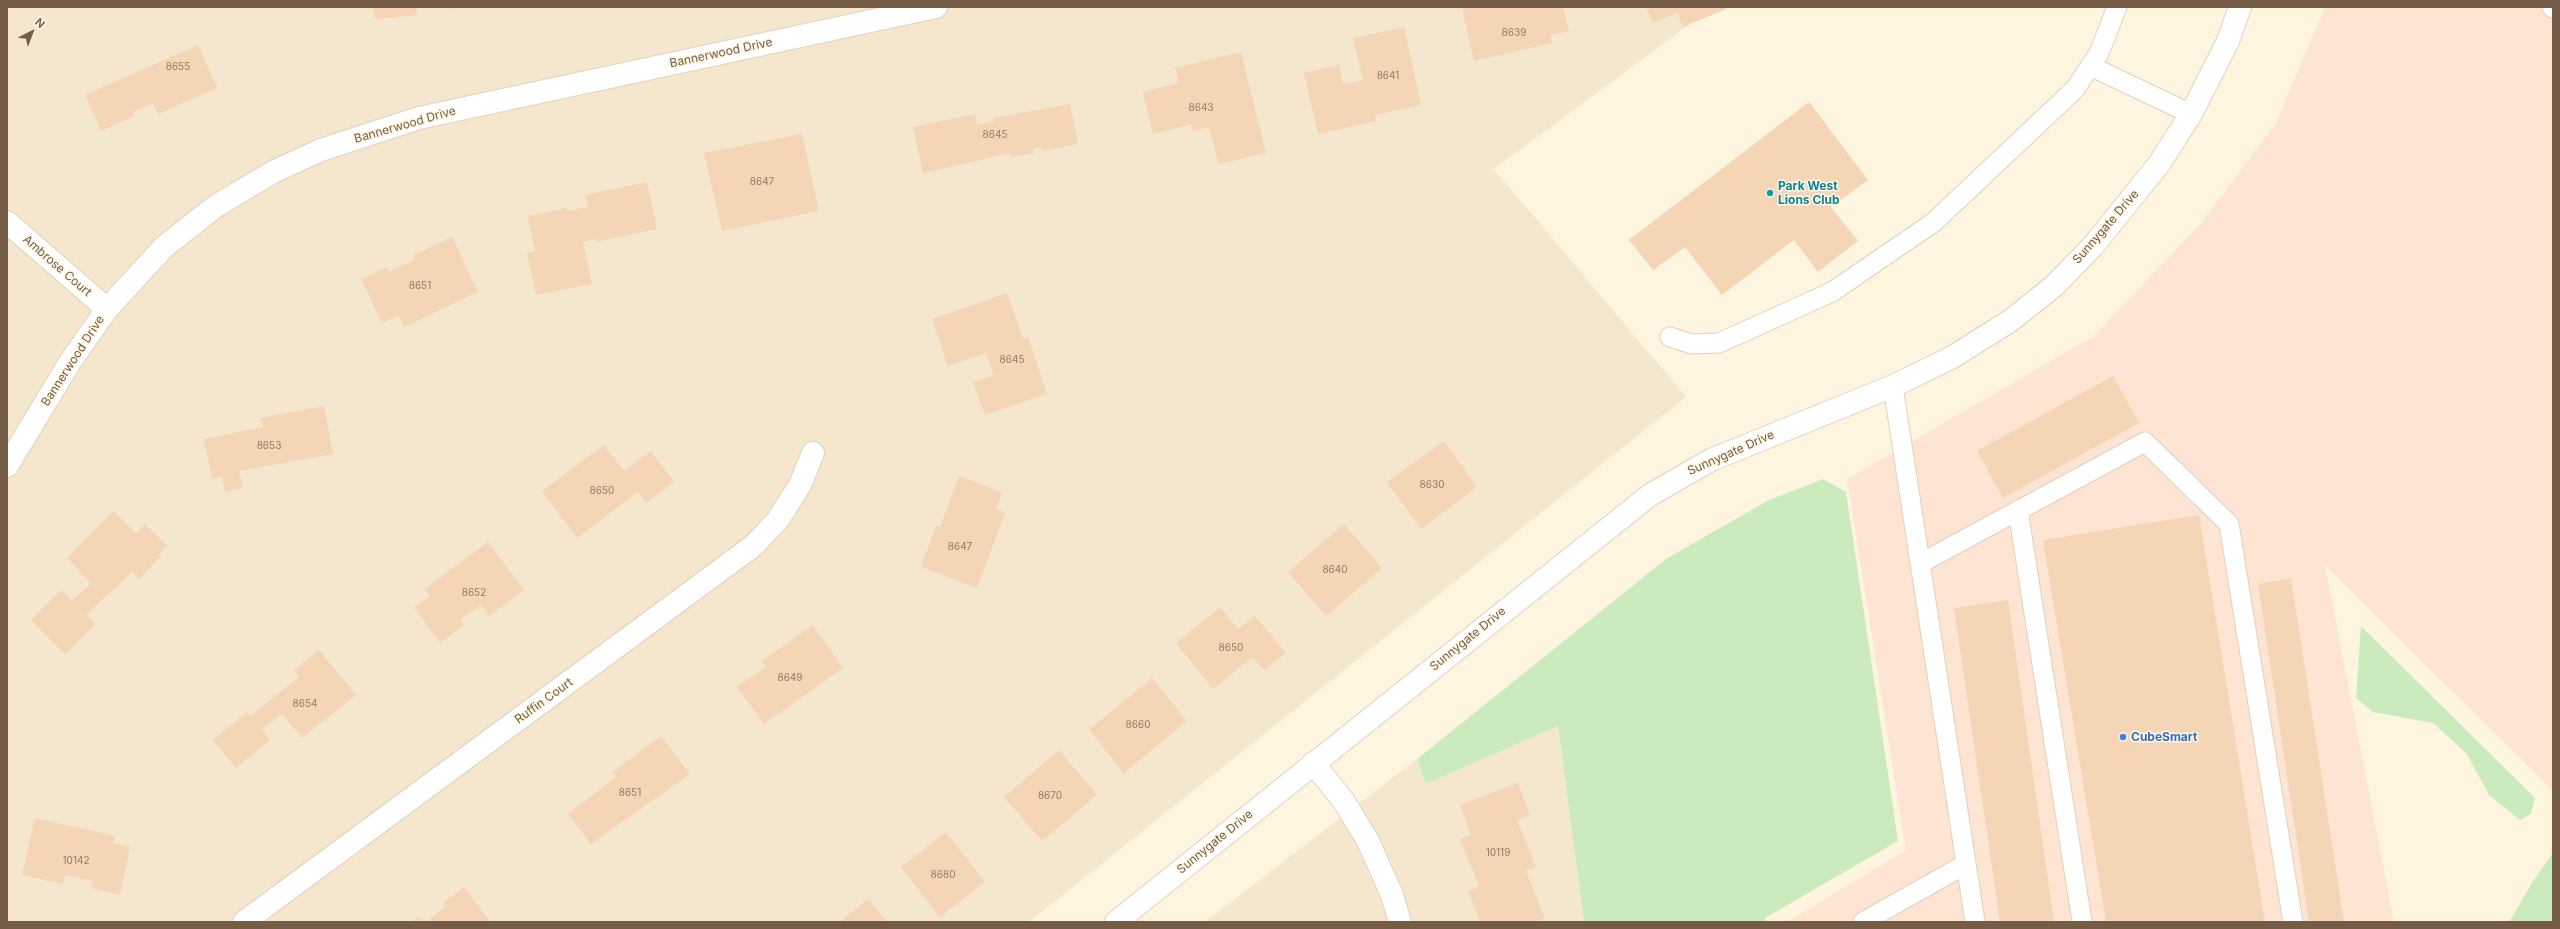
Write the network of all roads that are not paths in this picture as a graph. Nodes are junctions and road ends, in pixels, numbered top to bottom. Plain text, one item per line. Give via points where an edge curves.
1 (936, 7) edge
2 (2117, 7) edge
3 (2240, 7) edge
4 (2090, 66) junction
5 (2191, 114) junction
6 (7, 222) edge
7 (107, 309) junction
8 (1670, 337) dead end
9 (1894, 386) junction
10 (813, 453) dead end
11 (7, 466) edge
12 (2018, 510) junction
13 (1920, 563) junction
14 (1314, 763) junction
15 (1966, 864) junction
16 (244, 922) edge
17 (1116, 922) edge
18 (1400, 922) edge
19 (1863, 922) edge
20 (1975, 922) edge
21 (2082, 922) edge
22 (2293, 922) edge

1 - 7 street, Bannerwood Drive via 419,118 321,150 273,172 216,206 164,247
2 - 4 lane via 2099,52
3 - 5 street, Sunnygate Drive via 2228,41
4 - 5 lane
4 - 8 lane via 2075,89 1934,222 1832,292 1719,343 1692,344
5 - 9 street, Sunnygate Drive via 2159,164 2093,246 2054,286 2010,321 1951,358
6 - 7 street, Ambrose Court
7 - 11 street, Bannerwood Drive via 70,362
9 - 13 lane
9 - 14 street, Sunnygate Drive via 1711,460 1679,476 1618,519
10 - 16 street, Ruffin Court via 800,485 780,515 753,546
12 - 13 lane
12 - 21 lane
12 - 22 lane via 2145,442 2229,524
13 - 15 lane
14 - 17 street, Sunnygate Drive
14 - 18 street via 1343,800 1368,841 1392,895
15 - 19 lane
15 - 20 lane

